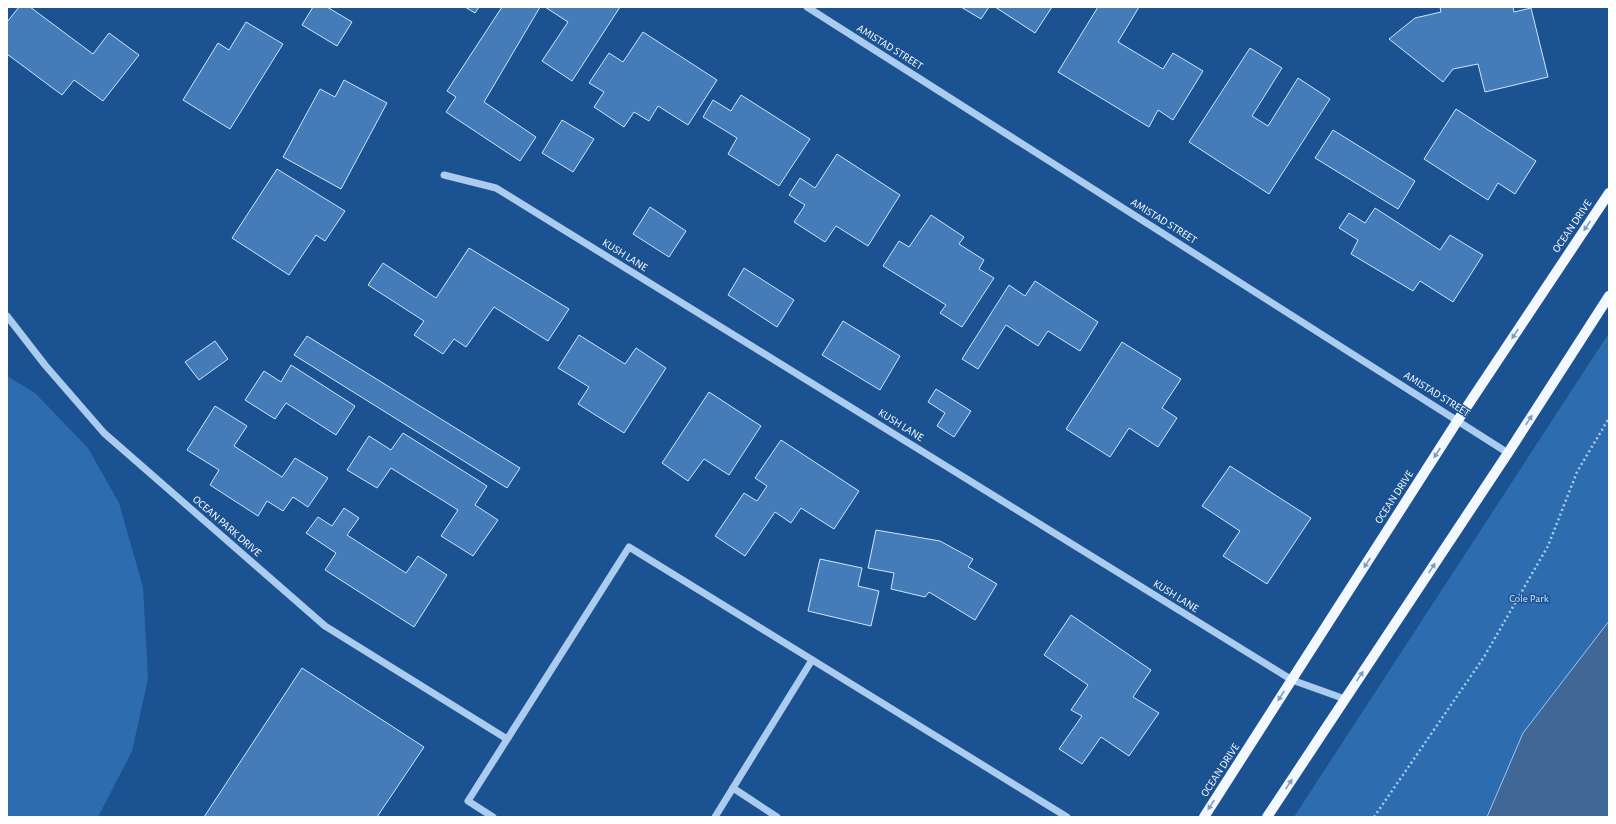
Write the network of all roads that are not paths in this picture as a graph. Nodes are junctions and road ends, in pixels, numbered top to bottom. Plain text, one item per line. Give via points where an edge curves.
1 (807, 7) edge
2 (444, 175) dead end
3 (1609, 193) edge
4 (1609, 296) edge
5 (7, 316) edge
6 (1458, 420) junction
7 (1508, 453) junction
8 (812, 660) junction
9 (1292, 680) junction
10 (1345, 699) junction
11 (507, 739) junction
12 (733, 788) junction
13 (493, 817) edge
14 (715, 817) edge
15 (777, 817) edge
16 (1067, 817) edge
17 (1204, 817) edge
18 (1267, 817) edge

1 - 6 street, AMISTAD STREET
2 - 9 street, KUSH LANE via 496,188
3 -> 6 main road, OCEAN DRIVE
7 -> 4 main road
5 - 11 street, OCEAN PARK DRIVE via 45,365 104,433 325,626
6 - 7 street, AMISTAD STREET
6 -> 9 main road, OCEAN DRIVE
10 -> 7 main road
8 - 11 street via 629,547
8 - 12 street
8 - 16 street
9 - 10 street, KUSH LANE
9 -> 17 main road, OCEAN DRIVE
18 -> 10 main road
11 - 13 street via 468,801
12 - 14 street
12 - 15 street

